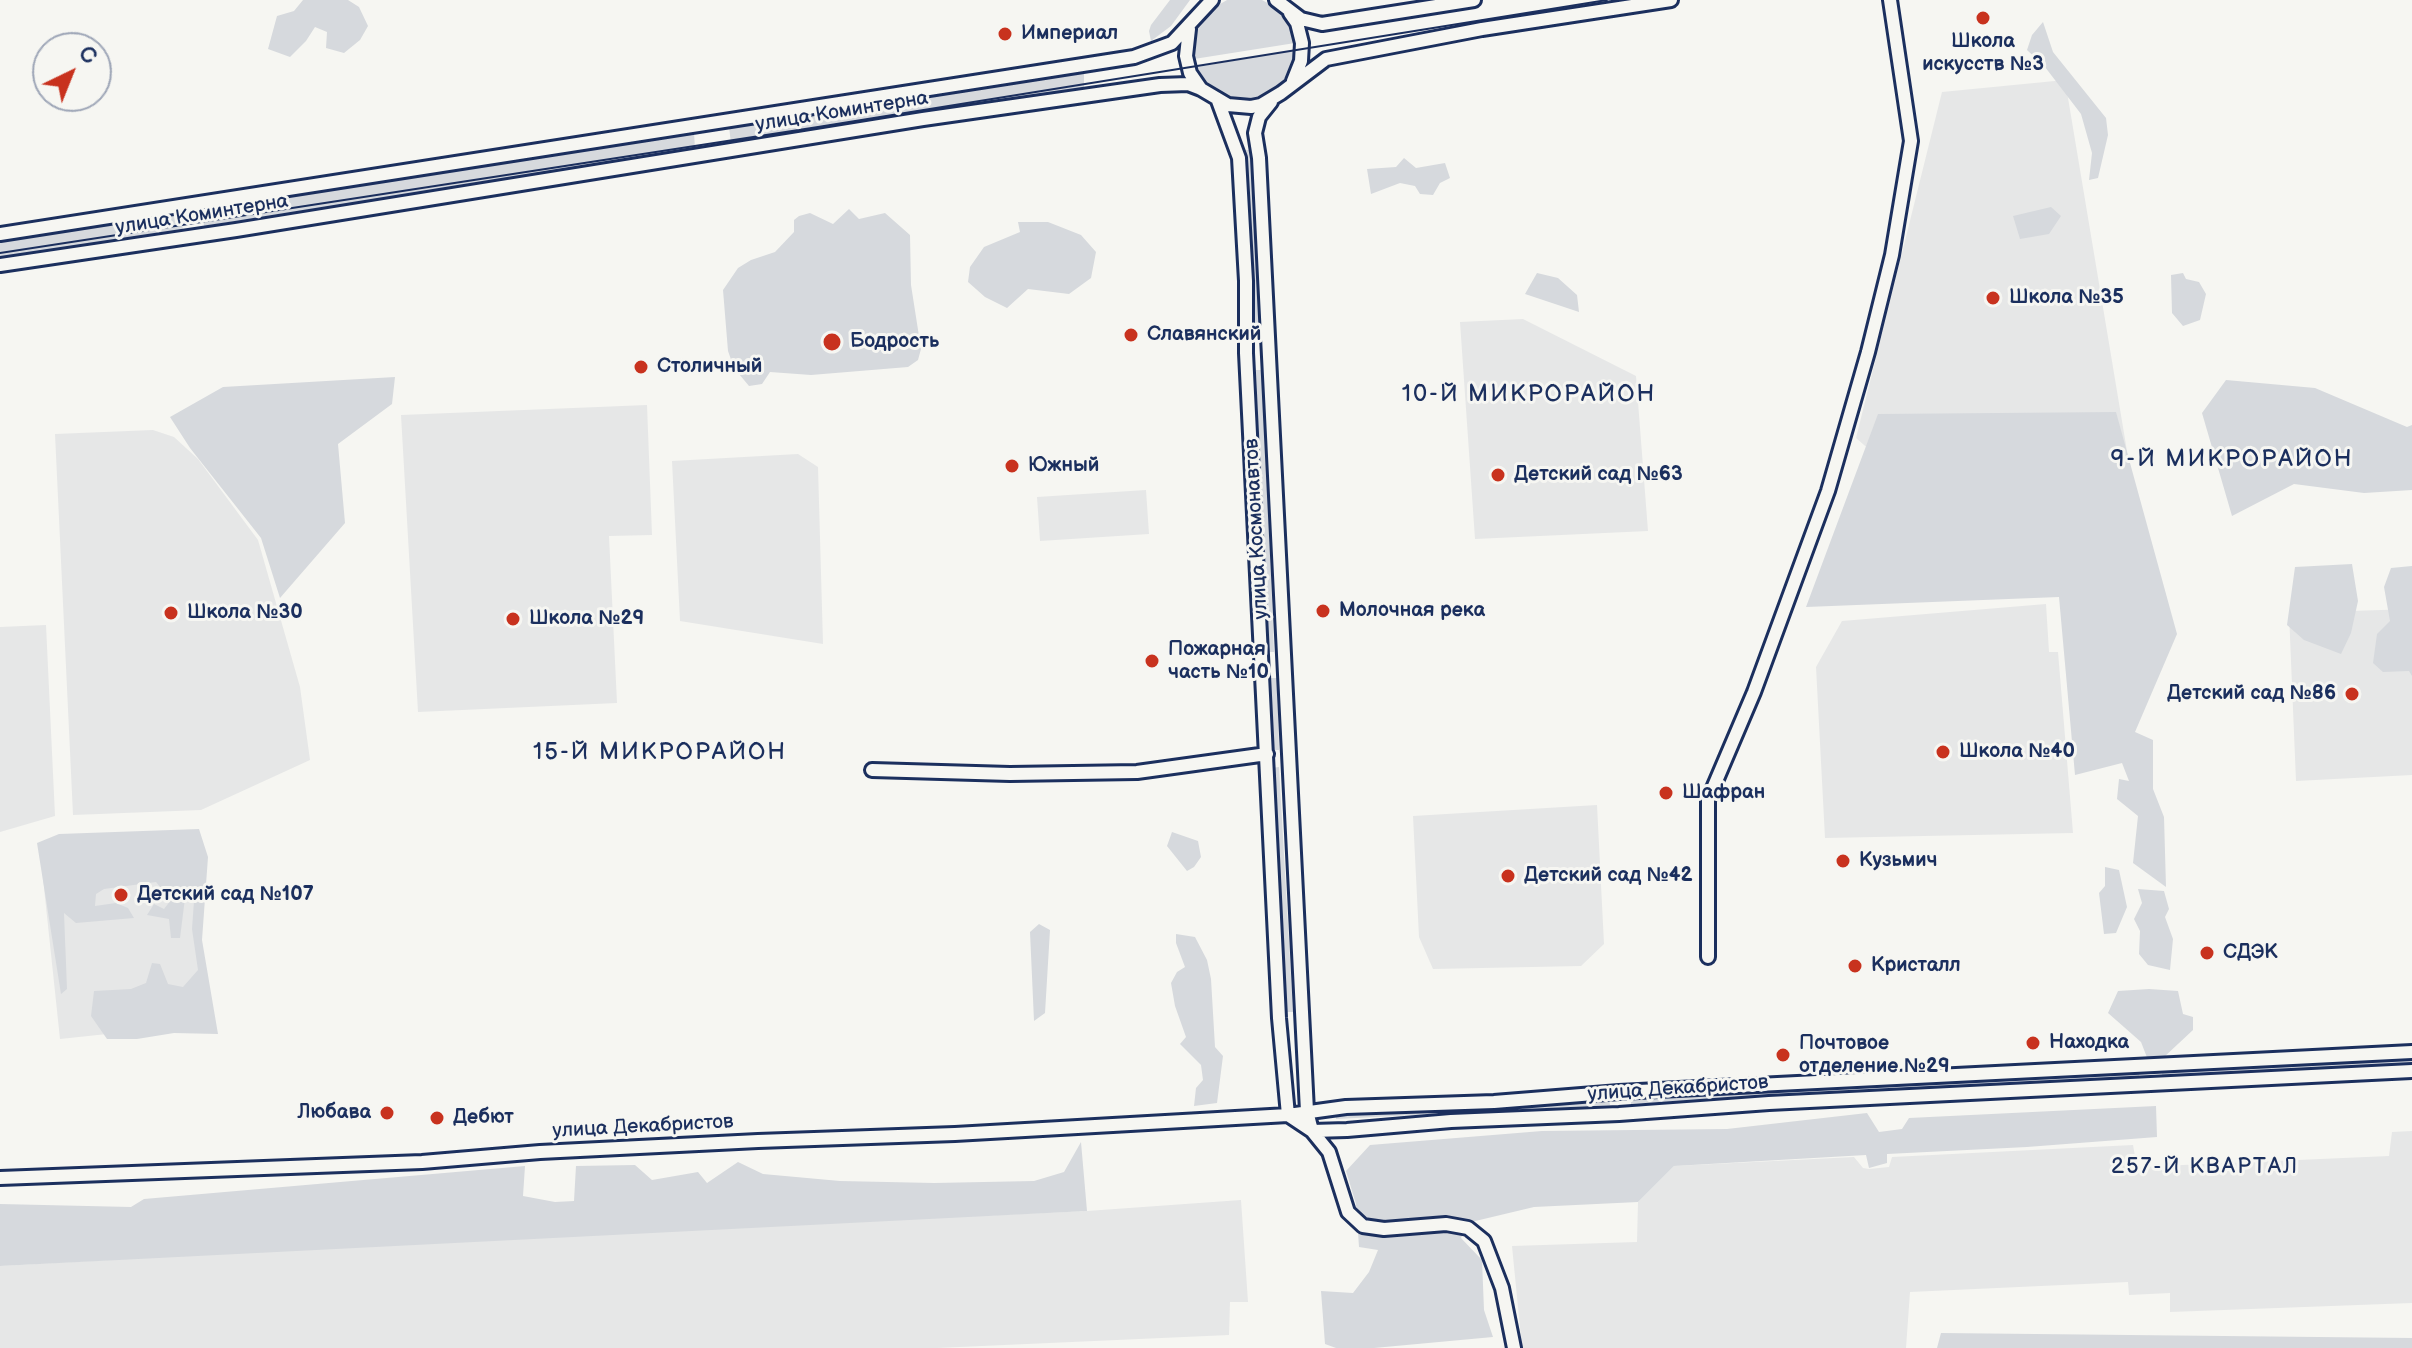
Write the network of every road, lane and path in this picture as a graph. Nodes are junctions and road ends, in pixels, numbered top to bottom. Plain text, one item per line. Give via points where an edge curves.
1 (1205, 0) edge
2 (1212, 0) edge
3 (1276, 0) edge
4 (1474, 0) edge
5 (1671, 0) edge
6 (1890, 0) edge
7 (1197, 13) junction
8 (1290, 13) junction
9 (1201, 89) junction
10 (1281, 93) junction
11 (1218, 101) junction
12 (0, 234) edge
13 (0, 265) edge
14 (1246, 353) junction
15 (1268, 353) junction
16 (1267, 754) junction
17 (872, 770) dead end
18 (1708, 957) dead end
19 (1301, 1017) junction
20 (1279, 1018) junction
21 (2412, 1052) edge
22 (2150, 1065) junction
23 (2412, 1071) edge
24 (2151, 1084) junction
25 (1619, 1092) junction
26 (1307, 1111) junction
27 (1619, 1114) junction
28 (1288, 1115) junction
29 (1312, 1131) junction
30 (0, 1178) edge
31 (1514, 1348) edge

1 - 7 street
2 - 7 street, улица Коминтерна
3 - 8 street
4 - 8 street via 1322,24
5 - 10 street, улица Коминтерна via 1341,55 1320,62
6 - 18 street via 1911,141 1892,255 1828,491 1708,800
7 - 9 street via 1186,38 1186,56
7 - 12 street, улица Коминтерна via 1172,43 1134,57
8 - 10 street, улица Космонавтов via 1301,36 1301,61
9 - 11 street, улица Коминтерна
9 - 13 street, улица Коминтерна via 1170,84 1062,98
10 - 11 street, улица Коминтерна via 1251,107
10 - 15 street, улица Космонавтов via 1264,109 1255,133
11 - 14 street, улица Космонавтов via 1239,158
14 - 15 street
14 - 16 street, улица Космонавтов
15 - 19 street, улица Космонавтов
16 - 17 street via 1137,772
16 - 20 street, улица Космонавтов
19 - 20 street
19 - 26 street, улица Космонавтов
20 - 28 street, улица Космонавтов
21 - 22 street, улица Декабристов
22 - 24 street
22 - 25 street, улица Декабристов
23 - 24 street, улица Декабристов
24 - 27 street, улица Декабристов
25 - 26 street, улица Декабристов
25 - 27 street
26 - 28 street, улица Декабристов
26 - 29 street, улица Космонавтов
27 - 29 street, улица Декабристов
28 - 29 street
28 - 30 street, улица Декабристов via 422,1162
29 - 31 street via 1329,1152 1348,1212 1363,1226 1446,1224 1468,1228 1484,1241 1502,1288

